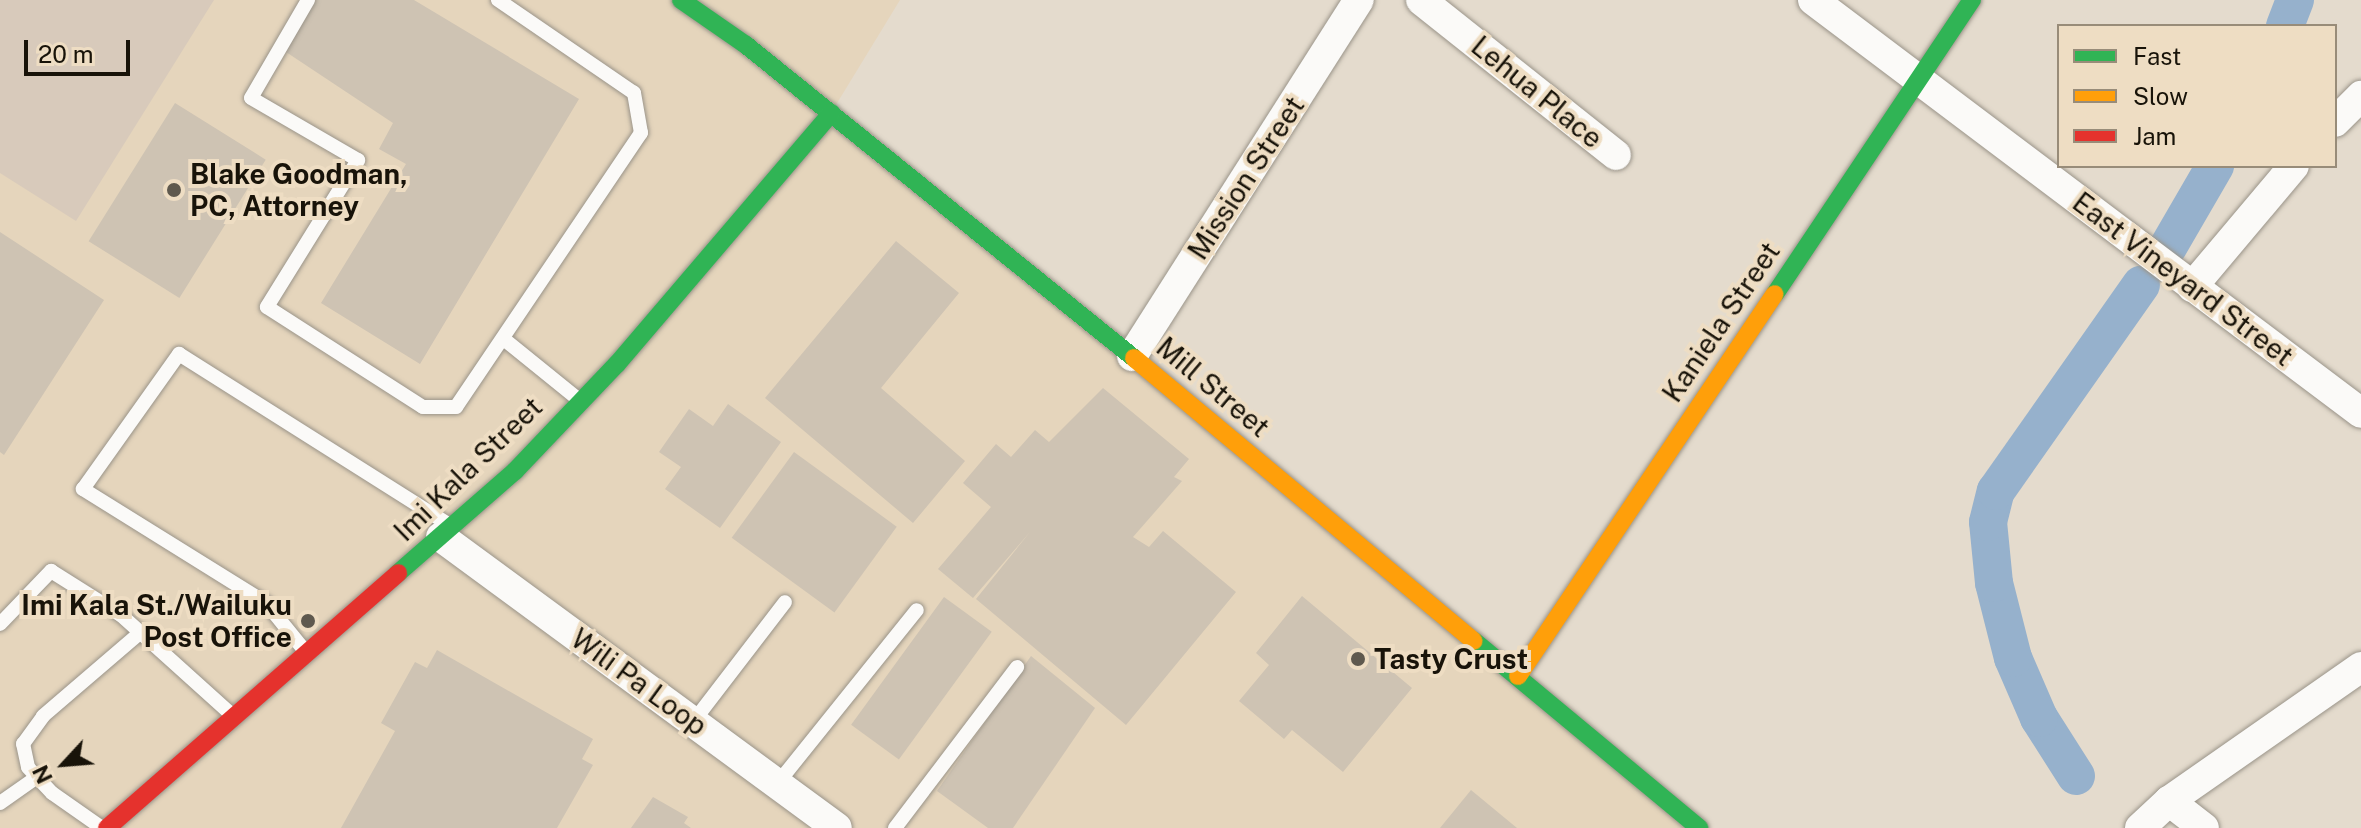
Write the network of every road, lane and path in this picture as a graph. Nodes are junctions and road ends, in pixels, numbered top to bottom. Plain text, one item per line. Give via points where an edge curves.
1 (308, 0) edge
2 (498, 0) edge
3 (681, 0) edge
4 (1359, 0) edge
5 (1421, 0) edge
6 (1813, 0) edge
7 (1972, 0) edge
8 (1918, 79) junction
9 (2361, 96) edge
10 (831, 113) junction
11 (2337, 120) edge
12 (1616, 155) dead end
13 (2292, 168) edge
14 (2192, 287) junction
15 (505, 340) junction
16 (1132, 356) junction
17 (580, 400) junction
18 (2361, 413) edge
19 (447, 532) junction
20 (785, 602) dead end
21 (917, 610) dead end
22 (0, 624) edge
23 (141, 632) junction
24 (306, 652) junction
25 (1017, 667) dead end
26 (2361, 667) edge
27 (1518, 676) junction
28 (232, 715) junction
29 (693, 722) junction
30 (37, 777) junction
31 (777, 784) junction
32 (2169, 801) junction
33 (0, 803) edge
34 (105, 828) edge
35 (837, 828) edge
36 (895, 828) edge
37 (1699, 828) edge
38 (2140, 828) edge
39 (2204, 828) edge

1 - 15 lane via 251,98 358,160 267,307 423,407 456,407
2 - 15 lane via 634,93 641,133
3 - 10 street, Mill Street
4 - 16 street, Mission Street
5 - 12 street, Lehua Place
6 - 8 street, East Vineyard Street
7 - 8 street, Kaniela Street
8 - 14 street, East Vineyard Street
8 - 27 street, Kaniela Street
9 - 11 street
10 - 16 street, Mill Street
10 - 17 street, Imi Kala Street
13 - 14 street
14 - 18 street, East Vineyard Street
15 - 17 lane
16 - 27 street, Mill Street
17 - 19 street, Imi Kala Street via 515,471
19 - 24 street, Imi Kala Street
19 - 24 lane via 179,354 83,489 266,603
19 - 29 street, Wili Pa Loop
20 - 29 lane
21 - 31 lane
22 - 23 lane via 51,571
23 - 28 lane
23 - 30 lane via 43,716 23,744 28,767
24 - 28 street, Imi Kala Street
25 - 36 lane
26 - 32 street
27 - 37 street, Mill Street
28 - 34 street, Imi Kala Street
29 - 31 street, Wili Pa Loop
30 - 33 lane
30 - 34 lane
31 - 35 street, Wili Pa Loop
32 - 38 street
32 - 39 street

